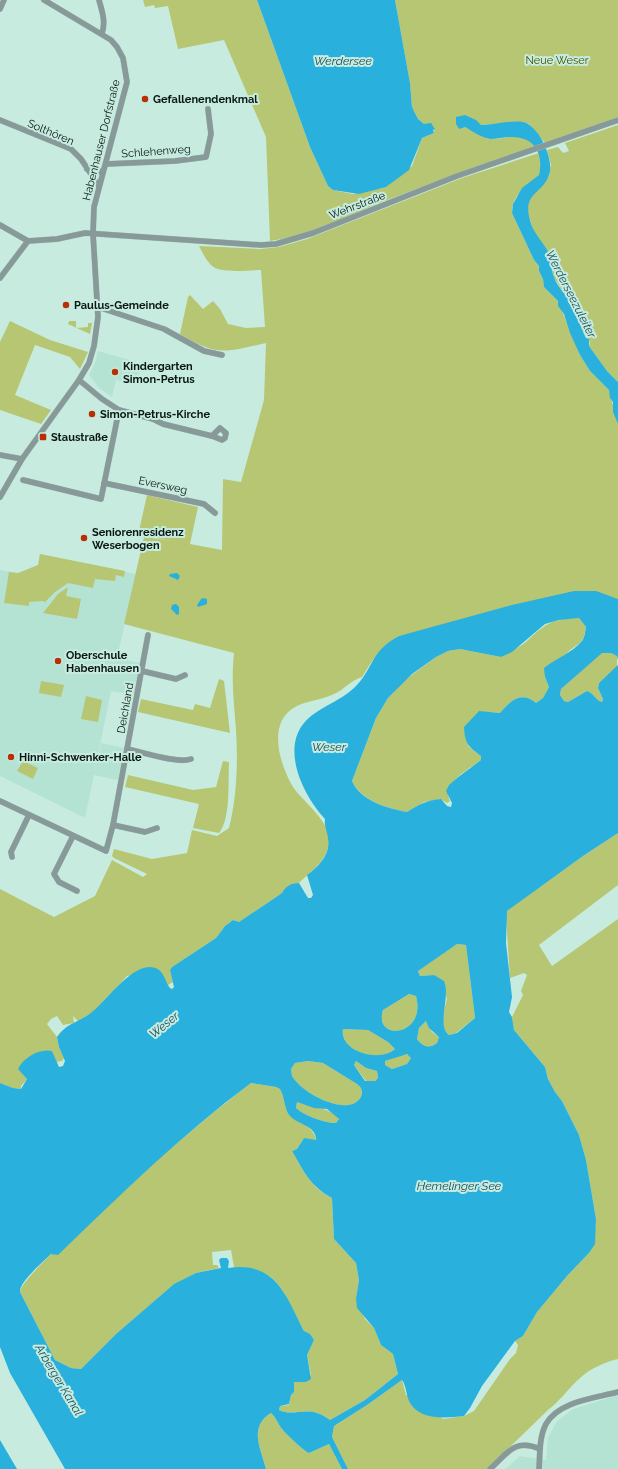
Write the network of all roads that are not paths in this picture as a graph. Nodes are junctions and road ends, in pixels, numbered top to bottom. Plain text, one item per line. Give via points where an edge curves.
1 (4, 0) edge
2 (44, 0) edge
3 (99, 0) edge
4 (0, 9) edge
5 (102, 34) junction
6 (208, 109) dead end
7 (0, 120) edge
8 (618, 120) edge
9 (106, 164) junction
10 (87, 169) junction
11 (103, 172) junction
12 (99, 186) junction
13 (0, 225) edge
14 (93, 234) junction
15 (28, 241) junction
16 (0, 278) edge
17 (98, 307) junction
18 (222, 355) dead end
19 (80, 380) junction
20 (119, 410) junction
21 (212, 436) dead end
22 (0, 455) edge
23 (22, 459) junction
24 (23, 480) dead end
25 (104, 482) junction
26 (0, 497) edge
27 (215, 513) dead end
28 (148, 635) dead end
29 (142, 670) junction
30 (185, 675) dead end
31 (127, 749) junction
32 (191, 759) dead end
33 (0, 801) edge
34 (29, 815) junction
35 (113, 825) junction
36 (157, 828) dead end
37 (73, 836) junction
38 (12, 857) dead end
39 (77, 890) dead end
40 (618, 1392) edge
41 (540, 1449) junction
42 (490, 1469) edge
43 (539, 1469) edge

1 - 4 street
2 - 5 street, Habenhauser Dorfstraße
3 - 5 street via 104,17
5 - 9 street, Habenhauser Dorfstraße via 117,47 123,58 127,77
6 - 9 street, Schlehenweg via 211,134 206,157
7 - 10 street, Solthören via 71,149 81,158
8 - 14 street, Wehrstraße via 457,176 313,233 276,244
9 - 11 street, Habenhauser Dorfstraße
10 - 11 street
10 - 12 street, Solthören
11 - 12 street, Habenhauser Dorfstraße
12 - 14 street, Habenhauser Dorfstraße via 94,207
13 - 15 street
14 - 15 street, Wehrstraße
14 - 17 street, Habenhauser Dorfstraße
15 - 16 street
17 - 18 street via 164,329 204,351
17 - 19 street, Habenhauser Dorfstraße via 94,346 89,364
19 - 20 street
19 - 23 street, Habenhauser Dorfstraße
20 - 21 street
20 - 25 street
22 - 23 street
23 - 26 street, Habenhauser Dorfstraße
24 - 25 street via 101,499
25 - 27 street, Eversweg via 204,504
28 - 29 street, Deichland
29 - 30 street, Deichland via 176,679
29 - 31 street, Deichland
31 - 32 street, Deichland via 186,761
31 - 35 street, Deichland
33 - 34 street, Deichland
34 - 37 street, Deichland
34 - 38 street via 11,852
35 - 36 street via 145,832
35 - 37 street, Deichland via 106,851
37 - 39 street via 54,874 59,882
40 - 41 street via 572,1404 560,1410 546,1423
41 - 42 street via 528,1444 515,1446
41 - 43 street

